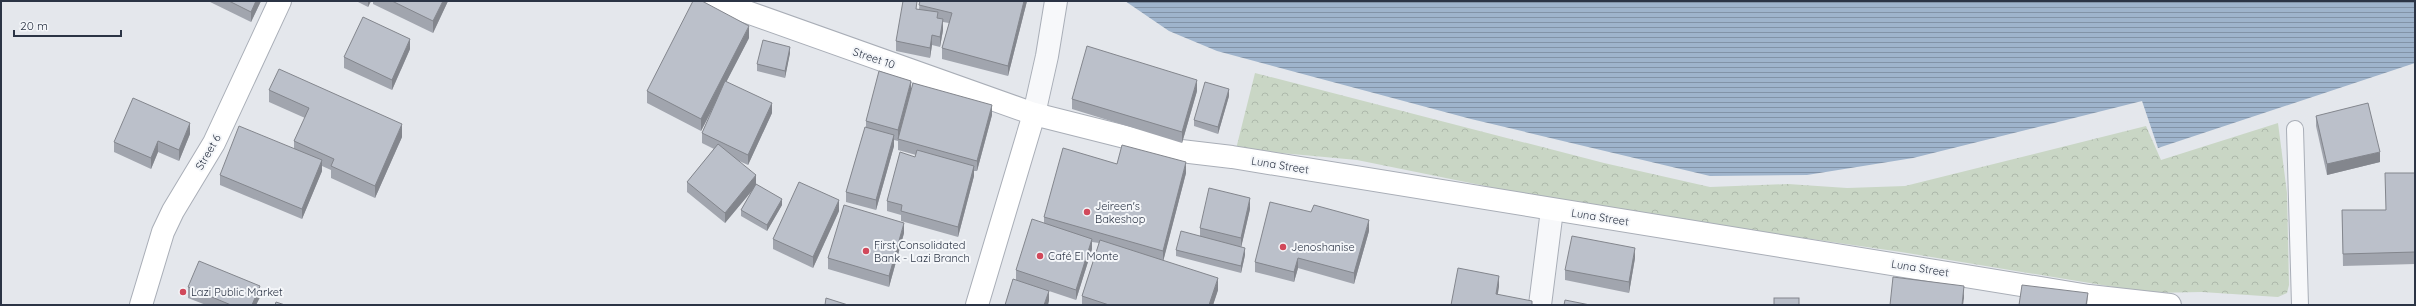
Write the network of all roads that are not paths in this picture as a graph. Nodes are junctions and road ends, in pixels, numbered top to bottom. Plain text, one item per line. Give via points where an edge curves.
1 (280, 1) edge
2 (716, 1) edge
3 (1056, 1) edge
4 (1034, 114) junction
5 (2296, 129) dead end
6 (1552, 210) junction
7 (141, 305) edge
8 (977, 305) edge
9 (1540, 305) edge
10 (2170, 305) edge
11 (2300, 305) edge

1 - 7 street, Street 6 via 214,143 163,232
2 - 4 street, Street 10
3 - 4 street
4 - 6 street, Luna Street via 1132,141 1181,151 1232,157
4 - 8 street
5 - 11 lane
6 - 9 street
6 - 10 street, Luna Street via 2089,296

